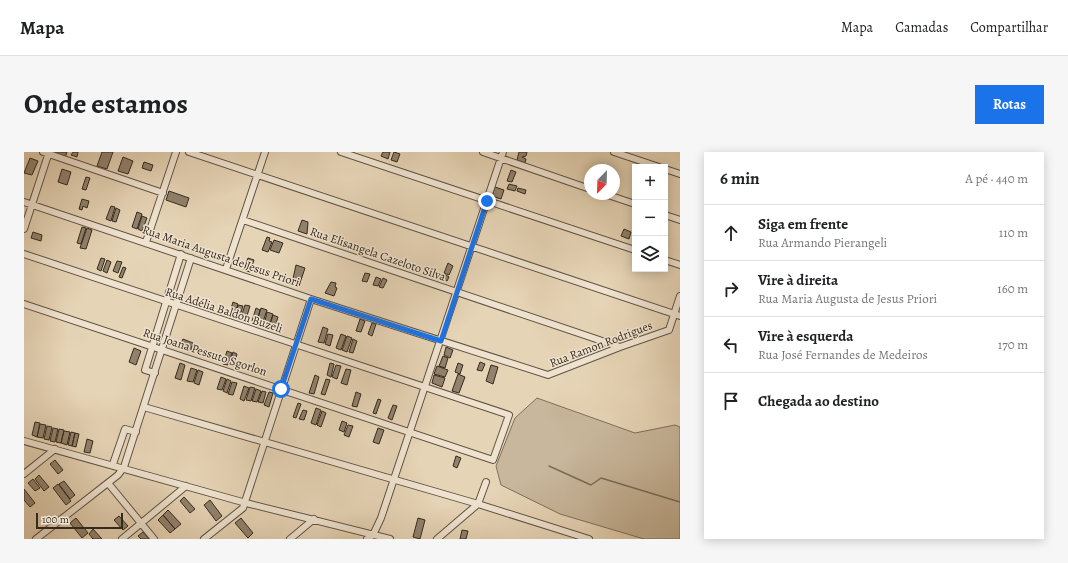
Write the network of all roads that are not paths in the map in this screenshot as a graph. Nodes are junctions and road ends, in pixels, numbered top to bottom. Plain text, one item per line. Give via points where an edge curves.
1 (176, 152) edge
2 (189, 152) edge
3 (265, 152) edge
4 (341, 152) edge
5 (482, 152) edge
6 (614, 152) edge
7 (47, 153) edge
8 (502, 155) edge
9 (650, 164) edge
10 (668, 170) edge
11 (680, 174) edge
12 (258, 175) junction
13 (584, 187) edge
14 (163, 193) junction
15 (620, 199) edge
16 (487, 201) junction
17 (24, 202) edge
18 (632, 203) edge
19 (32, 204) junction
20 (668, 216) edge
21 (243, 220) junction
22 (680, 220) edge
23 (24, 230) edge
24 (146, 242) junction
25 (472, 246) junction
26 (632, 249) edge
27 (24, 254) edge
28 (181, 254) junction
29 (191, 258) junction
30 (668, 261) edge
31 (680, 265) edge
32 (226, 269) junction
33 (458, 292) junction
34 (680, 296) edge
35 (311, 299) junction
36 (166, 301) junction
37 (24, 304) edge
38 (175, 305) junction
39 (677, 316) edge
40 (441, 341) junction
41 (296, 345) junction
42 (153, 347) junction
43 (620, 347) junction
44 (162, 350) junction
45 (155, 373) junction
46 (548, 375) joint
47 (425, 388) junction
48 (281, 389) junction
49 (144, 408) junction
50 (136, 432) junction
51 (410, 433) junction
52 (24, 441) edge
53 (264, 442) junction
54 (55, 449) junction
55 (493, 460) joint
56 (113, 464) junction
57 (124, 467) junction
58 (24, 474) edge
59 (394, 480) junction
60 (486, 482) dead end
61 (108, 483) junction
62 (186, 486) junction
63 (246, 502) junction
64 (478, 504) junction
65 (314, 520) junction
66 (141, 523) junction
67 (373, 535) junction
68 (36, 539) edge
69 (122, 539) edge
70 (154, 539) edge
71 (204, 539) edge
72 (290, 539) edge
73 (367, 539) edge
74 (390, 539) edge
75 (438, 539) edge
76 (589, 539) edge

1 - 14 street
2 - 12 street
3 - 12 street
4 - 16 street
5 - 8 street
6 - 9 street
7 - 14 street
7 - 19 street
8 - 13 street
8 - 16 street
10 - 11 street
12 - 21 street
12 - 25 street
14 - 24 street
15 - 18 street
16 - 25 street
16 - 26 street
17 - 19 street, Rua Maria Augusta de Jesus Priori
19 - 23 street
19 - 24 street, Rua Maria Augusta de Jesus Priori
20 - 22 street
21 - 32 street
21 - 33 street, Rua Elisangela Cazeloto Silva
24 - 28 street, Rua Maria Augusta de Jesus Priori
25 - 33 street
25 - 39 street
27 - 36 street, Rua Adélia Baldon Buzeli
28 - 29 street, Rua Maria Augusta de Jesus Priori
28 - 36 street
29 - 32 street, Rua Maria Augusta de Jesus Priori
29 - 38 street
30 - 31 street
32 - 35 street, Rua Maria Augusta de Jesus Priori
33 - 40 street
33 - 43 street, Rua Elisangela Cazeloto Silva
34 - 39 street
35 - 40 street, Rua Maria Augusta de Jesus Priori
35 - 41 street
36 - 38 street, Rua Adélia Baldon Buzeli
36 - 42 street
37 - 42 street, Rua Joana Pessuto Sgorlon
38 - 41 street, Rua Adélia Baldon Buzeli
38 - 44 street
39 - 43 street, Rua Ramon Rodrigues via 669,330
40 - 46 street, Rua Maria Augusta de Jesus Priori
40 - 47 street
41 - 47 street, Rua Adélia Baldon Buzeli
41 - 48 street
42 - 44 street, Rua Joana Pessuto Sgorlon
42 - 45 street via 145,370
43 - 46 street, Rua Ramon Rodrigues
44 - 45 street
44 - 48 street, Rua Joana Pessuto Sgorlon
45 - 49 street
47 - 51 street
47 - 55 street, Rua Adélia Baldon Buzeli via 509,416
48 - 51 street, Rua Joana Pessuto Sgorlon
48 - 53 street
49 - 50 street
49 - 53 street
50 - 56 street via 125,428
50 - 57 street
51 - 55 street, Rua Joana Pessuto Sgorlon
51 - 59 street
52 - 54 street
53 - 59 street
53 - 63 street
54 - 56 street
54 - 58 street
56 - 57 street
57 - 61 street
57 - 62 street
59 - 64 street
59 - 67 street
60 - 64 street
61 - 66 street
61 - 68 street
62 - 63 street
62 - 66 street
63 - 65 street
63 - 71 street via 243,508
64 - 75 street
64 - 76 street
65 - 67 street
65 - 72 street
66 - 69 street
66 - 70 street
67 - 73 street
67 - 74 street

